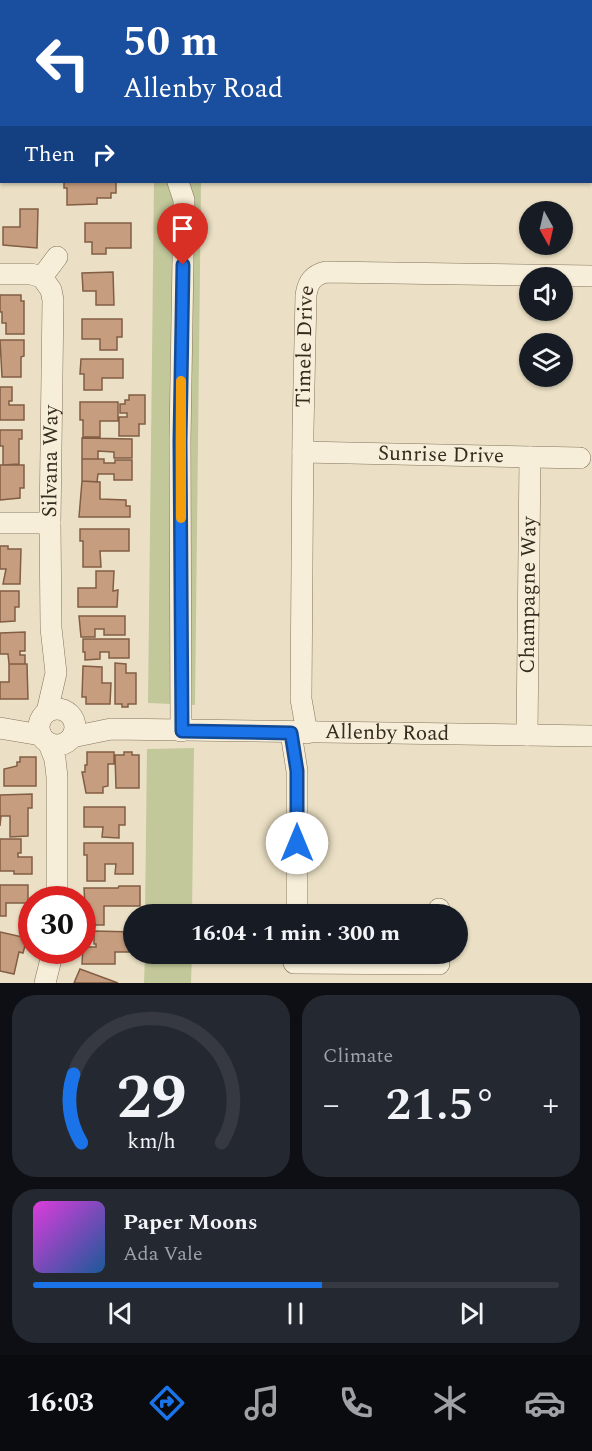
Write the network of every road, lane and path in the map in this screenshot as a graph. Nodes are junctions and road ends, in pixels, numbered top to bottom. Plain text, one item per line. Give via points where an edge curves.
1 (178, 183) edge
2 (57, 257) dead end
3 (0, 274) edge
4 (592, 276) edge
5 (42, 277) junction
6 (303, 452) junction
7 (530, 457) junction
8 (579, 458) dead end
9 (0, 523) edge
10 (50, 523) junction
11 (1, 728) edge
12 (57, 728) junction
13 (182, 731) junction
14 (299, 733) junction
15 (527, 735) junction
16 (592, 736) edge
17 (57, 886) edge
18 (297, 904) edge
19 (50, 964) edge
20 (293, 967) edge
21 (439, 967) edge
22 (45, 983) edge

1 - 13 street via 184,200 180,441
2 - 5 street
3 - 5 street
4 - 6 street, Timele Drive via 317,274 306,295
5 - 10 street, Silvana Way via 53,300
6 - 7 street, Sunrise Drive
6 - 14 street, Timele Drive
7 - 8 street, Sunrise Drive
7 - 15 street, Champagne Way
9 - 10 street
10 - 12 street, Silvana Way
11 - 12 street, Allenby Road
12 - 13 street, Allenby Road
12 - 17 street, Silvana Way
13 - 14 street, Allenby Road
14 - 15 street, Allenby Road
14 - 18 street, Timele Drive
15 - 16 street, Allenby Road
19 - 22 street
20 - 21 street

